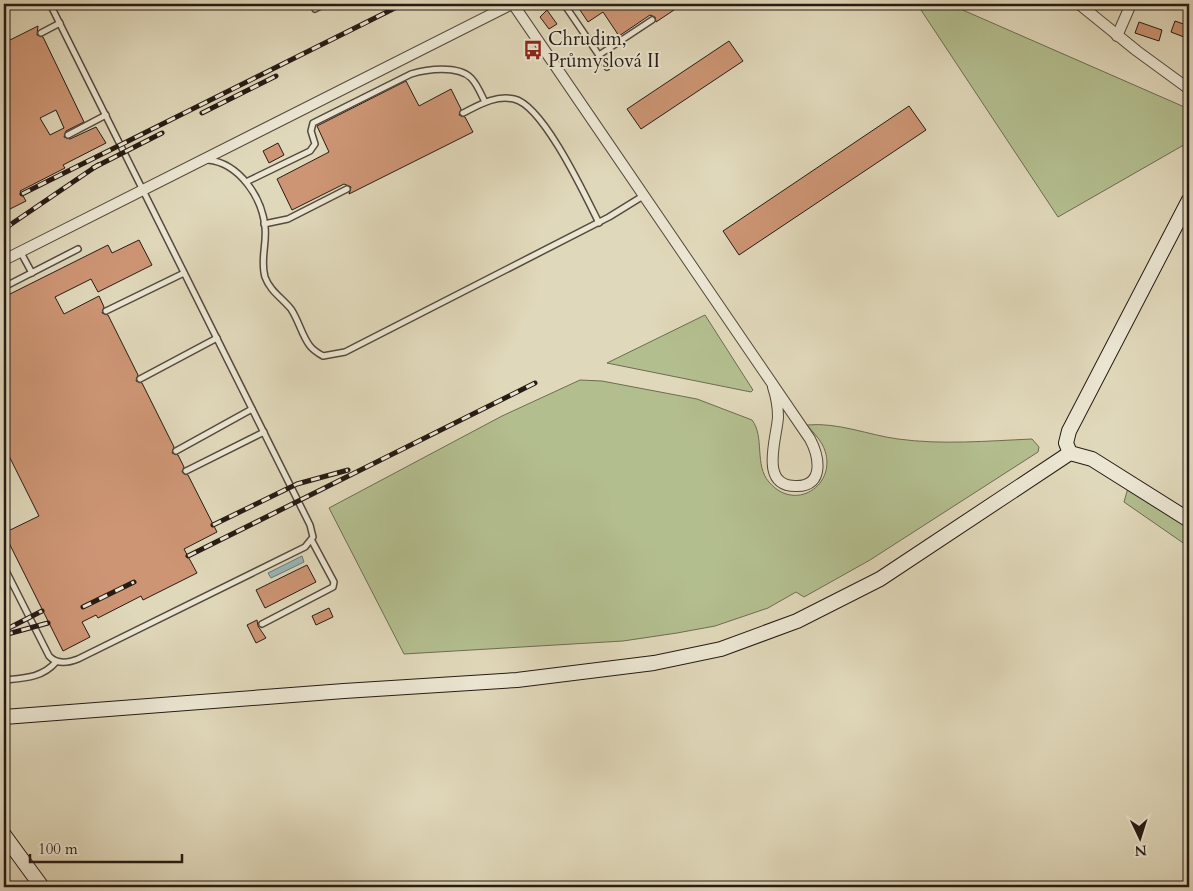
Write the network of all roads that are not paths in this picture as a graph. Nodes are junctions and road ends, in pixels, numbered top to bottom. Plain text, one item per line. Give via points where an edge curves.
1 (50, 4) edge
2 (313, 4) edge
3 (325, 4) edge
4 (513, 4) edge
5 (564, 4) edge
6 (1079, 4) edge
7 (1131, 4) edge
8 (652, 20) dead end
9 (60, 23) junction
10 (41, 33) dead end
11 (1117, 36) junction
12 (599, 55) junction
13 (607, 67) dead end
14 (1189, 89) edge
15 (485, 102) junction
16 (464, 113) dead end
17 (106, 115) junction
18 (68, 134) dead end
19 (203, 160) junction
20 (246, 182) junction
21 (347, 189) dead end
22 (143, 190) junction
23 (643, 196) junction
24 (1189, 200) edge
25 (599, 222) junction
26 (264, 224) junction
27 (78, 250) dead end
28 (20, 251) junction
29 (4, 260) edge
30 (32, 273) junction
31 (184, 273) junction
32 (4, 287) edge
33 (106, 311) dead end
34 (217, 338) junction
35 (140, 379) dead end
36 (772, 387) junction
37 (252, 409) junction
38 (264, 432) junction
39 (176, 451) dead end
40 (1070, 453) junction
41 (186, 471) dead end
42 (1189, 520) edge
43 (312, 541) junction
44 (4, 566) edge
45 (262, 624) dead end
46 (56, 662) junction
47 (4, 680) edge
48 (4, 717) edge
49 (4, 835) edge
50 (42, 887) edge

1 - 9 lane
2 - 3 lane via 316,9
4 - 19 street
4 - 23 street
5 - 12 lane
6 - 11 street
7 - 11 street
8 - 12 lane
9 - 10 lane
9 - 17 lane
11 - 14 street
12 - 13 lane
15 - 16 lane
15 - 20 lane via 474,81 466,74 428,70 411,74 313,123 311,131 315,144 310,151
15 - 25 lane via 516,99 533,110 564,156
17 - 18 lane
17 - 22 lane
19 - 20 lane via 228,165
19 - 22 street
20 - 26 lane
21 - 26 lane via 288,219
22 - 28 street
22 - 31 lane
23 - 25 lane
23 - 36 street
24 - 40 street via 1069,431 1066,442
25 - 26 lane via 346,352 330,356 322,356 310,346 291,310 268,283 263,262
27 - 30 lane
28 - 29 street
28 - 30 lane
30 - 32 lane
31 - 33 lane
31 - 34 lane
34 - 35 lane
34 - 37 lane
36 - 36 street via 778,408 773,467 782,482 801,486 816,476 818,457 810,439
37 - 38 lane
37 - 39 lane
38 - 41 lane
38 - 43 lane via 310,525
40 - 42 street via 1092,459
40 - 48 street via 880,579 797,621 721,649 654,663 517,680
43 - 45 lane via 334,582 333,587
43 - 46 lane via 78,660
44 - 46 lane via 49,656
46 - 47 lane via 39,675
49 - 50 street

